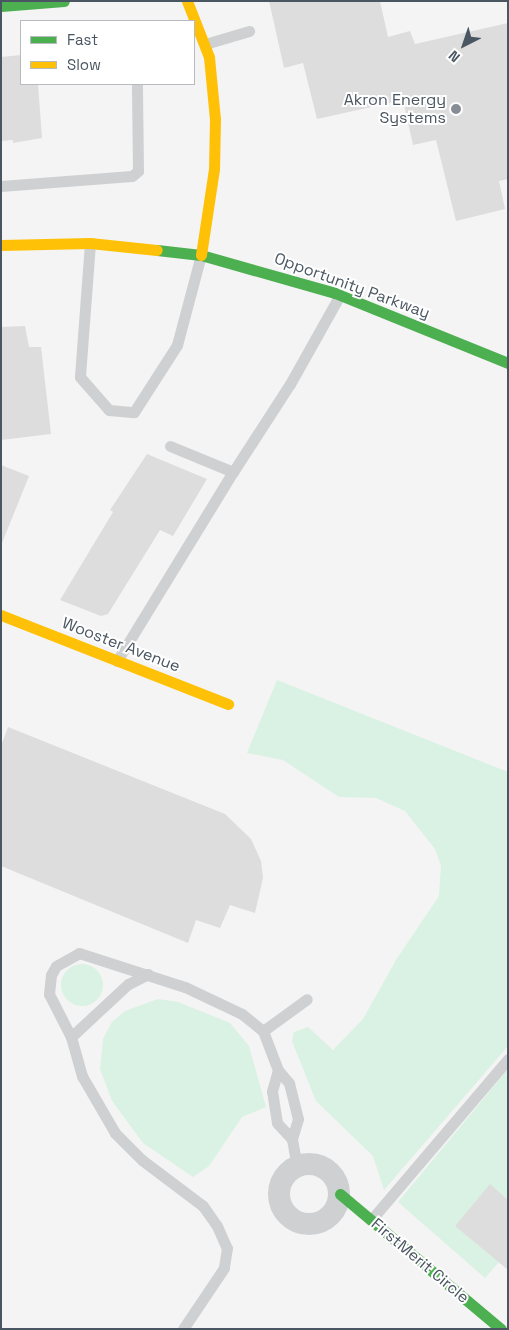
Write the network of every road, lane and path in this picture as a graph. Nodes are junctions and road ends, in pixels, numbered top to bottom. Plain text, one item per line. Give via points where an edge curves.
1 (64, 1) edge
2 (186, 1) edge
3 (1, 6) edge
4 (194, 20) edge
5 (195, 21) edge
6 (249, 31) dead end
7 (205, 44) junction
8 (208, 57) junction
9 (195, 59) edge
10 (137, 85) edge
11 (1, 186) edge
12 (90, 243) junction
13 (1, 245) edge
14 (200, 254) junction
15 (340, 295) junction
16 (508, 363) edge
17 (170, 446) dead end
18 (233, 472) junction
19 (1, 615) edge
20 (118, 661) junction
21 (228, 704) dead end
22 (148, 974) junction
23 (307, 999) dead end
24 (263, 1031) junction
25 (71, 1037) junction
26 (508, 1059) edge
27 (278, 1070) junction
28 (292, 1139) junction
29 (297, 1166) junction
30 (340, 1194) junction
31 (371, 1220) junction
32 (183, 1329) edge
33 (500, 1329) edge

1 - 3 street
2 - 4 street
5 - 7 street
6 - 7 lane
7 - 8 street
8 - 9 lane
8 - 14 street via 215,138
10 - 11 lane via 138,171 132,176
12 - 13 street, Opportunity Parkway
12 - 14 street, Opportunity Parkway
12 - 14 lane via 80,377 109,410 134,412 177,345
14 - 15 street, Opportunity Parkway
15 - 16 street, Opportunity Parkway
15 - 18 lane via 290,384
17 - 18 lane
18 - 20 lane via 223,482
19 - 20 street, Wooster Avenue
20 - 21 street, Wooster Avenue
22 - 24 lane via 242,1014
22 - 25 lane via 128,984
22 - 25 lane via 79,953 56,966 49,994
23 - 24 lane
24 - 27 lane
25 - 32 lane via 82,1076 115,1133 142,1160 203,1206 218,1226 227,1248 224,1268
26 - 31 lane
27 - 28 lane via 289,1083 298,1119
27 - 28 lane via 272,1091 277,1123
28 - 29 lane
29 - 30 street, FirstMerit Circle via 307,1164 325,1169
29 - 30 street via 283,1179 279,1198 282,1208 296,1221 306,1224 325,1220
30 - 31 street, FirstMerit Circle
31 - 33 street, FirstMerit Circle

